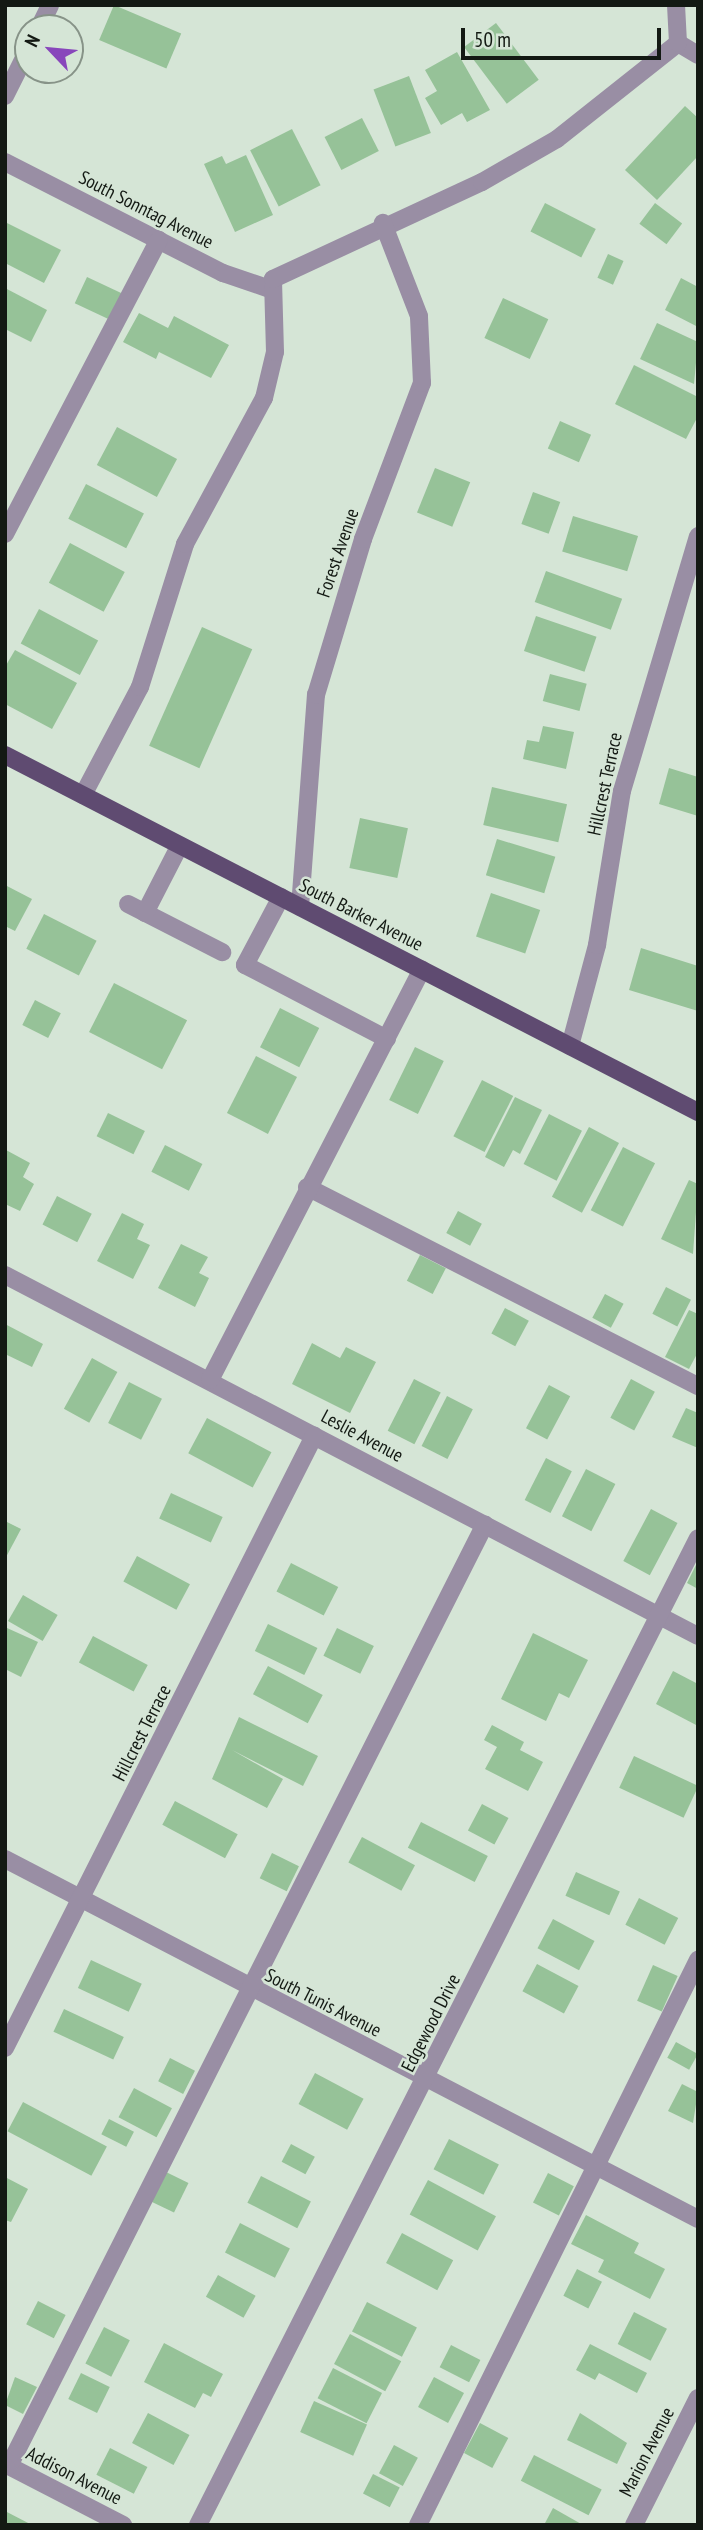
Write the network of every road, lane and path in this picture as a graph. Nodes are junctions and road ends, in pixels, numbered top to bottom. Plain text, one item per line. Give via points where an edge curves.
1 (676, 5) edge
2 (678, 43) junction
3 (698, 55) edge
4 (14, 78) edge
5 (5, 96) edge
6 (5, 162) edge
7 (383, 223) junction
8 (159, 240) junction
9 (270, 289) junction
10 (5, 534) edge
11 (698, 536) edge
12 (5, 755) edge
13 (83, 795) junction
14 (180, 845) junction
15 (281, 897) junction
16 (128, 904) dead end
17 (300, 907) junction
18 (145, 913) junction
19 (222, 952) dead end
20 (422, 970) junction
21 (387, 1039) junction
22 (570, 1046) junction
23 (698, 1112) edge
24 (307, 1187) junction
25 (5, 1275) edge
26 (209, 1380) junction
27 (698, 1386) edge
28 (314, 1436) junction
29 (485, 1524) junction
30 (698, 1538) edge
31 (659, 1618) junction
32 (698, 1636) edge
33 (5, 1859) edge
34 (80, 1900) junction
35 (698, 1960) edge
36 (248, 1988) junction
37 (5, 2048) edge
38 (426, 2079) junction
39 (594, 2163) junction
40 (698, 2219) edge
41 (698, 2398) edge
42 (7, 2465) edge
43 (123, 2525) edge
44 (198, 2525) edge
45 (418, 2525) edge
46 (634, 2525) edge

1 - 2 street
2 - 3 street
2 - 7 street via 557,139 482,182
4 - 5 street
6 - 8 street, South Sonntag Avenue
7 - 9 street via 292,267
7 - 17 street, Forest Avenue via 419,316 422,383 363,539 316,695
8 - 9 street, South Sonntag Avenue
8 - 10 street
9 - 13 street via 275,352 264,398 185,544 140,687
11 - 22 street, Hillcrest Terrace via 622,791 597,945
12 - 13 main road, South Barker Avenue
13 - 14 main road, South Barker Avenue
14 - 15 main road, South Barker Avenue
14 - 18 street
15 - 17 main road, South Barker Avenue
15 - 21 street via 245,965
16 - 18 street
17 - 20 main road, South Barker Avenue
18 - 19 street
20 - 21 street
20 - 22 main road, South Barker Avenue
21 - 24 street
22 - 23 main road, South Barker Avenue
24 - 26 street
24 - 27 street
25 - 26 street, Leslie Avenue
26 - 28 street, Leslie Avenue
28 - 29 street, Leslie Avenue
28 - 34 street, Hillcrest Terrace
29 - 31 street, Leslie Avenue
29 - 36 street
30 - 31 street, Edgewood Drive
31 - 32 street, Leslie Avenue
31 - 38 street, Edgewood Drive
33 - 34 street, South Tunis Avenue
34 - 36 street, South Tunis Avenue
34 - 37 street, Hillcrest Terrace
35 - 39 street
36 - 38 street, South Tunis Avenue
36 - 42 street
38 - 39 street, South Tunis Avenue
38 - 44 street, Edgewood Drive
39 - 40 street, South Tunis Avenue
39 - 45 street
41 - 46 street, Marion Avenue
42 - 43 street, Addison Avenue

